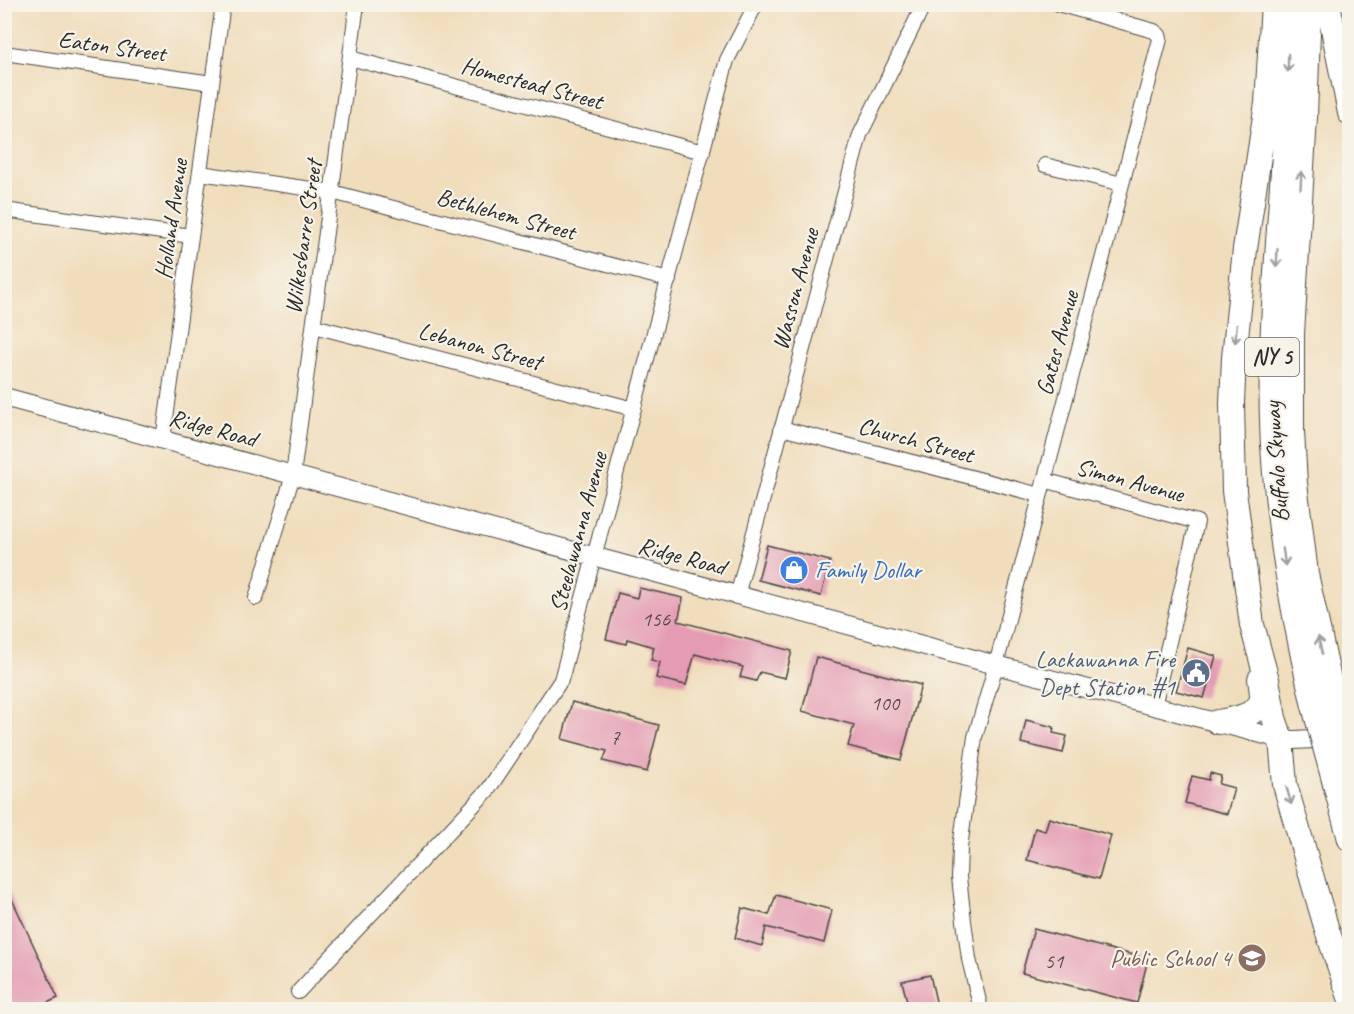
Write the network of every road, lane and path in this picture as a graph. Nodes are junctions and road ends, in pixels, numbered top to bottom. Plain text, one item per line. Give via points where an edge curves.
1 (223, 4) edge
2 (357, 4) edge
3 (756, 4) edge
4 (924, 4) edge
5 (1058, 4) edge
6 (1273, 4) edge
7 (1289, 4) edge
8 (1309, 4) edge
9 (1328, 4) edge
10 (4, 53) edge
11 (350, 58) junction
12 (212, 83) junction
13 (1350, 113) edge
14 (703, 152) junction
15 (1045, 165) dead end
16 (200, 173) junction
17 (1122, 184) junction
18 (332, 192) junction
19 (4, 210) edge
20 (191, 236) junction
21 (669, 280) junction
22 (314, 326) junction
23 (4, 397) edge
24 (634, 409) junction
25 (782, 428) junction
26 (163, 440) junction
27 (293, 475) junction
28 (1044, 480) junction
29 (1040, 495) junction
30 (595, 558) junction
31 (737, 596) junction
32 (256, 598) dead end
33 (1258, 650) junction
34 (996, 665) junction
35 (1324, 704) junction
36 (1154, 706) junction
37 (1218, 722) junction
38 (1350, 736) edge
39 (1281, 739) junction
40 (1350, 760) edge
41 (1350, 839) edge
42 (298, 992) dead end
43 (1350, 996) edge
44 (981, 1010) edge

1 - 12 street, Holland Avenue
2 - 11 street, Wilkesbarre Street
3 - 14 street, Steelawanna Avenue via 727,60
4 - 25 street, Wasson Avenue via 860,135
5 - 17 street, Gates Avenue via 1157,33 1160,43
6 -> 33 highway via 1267,103 1238,306 1232,403 1234,491
7 -> 35 highway, Buffalo Skyway / NY 5 via 1272,351 1273,443 1287,573
35 -> 8 highway, Buffalo Skyway / NY 5 via 1294,483 1292,432 1292,334
9 - 13 highway
10 - 12 street, Eaton Street
11 - 14 street, Homestead Street
11 - 18 street, Wilkesbarre Street
12 - 16 street, Holland Avenue
14 - 21 street, Steelawanna Avenue
15 - 17 street
16 - 18 street, Bethlehem Street
16 - 20 street, Holland Avenue
17 - 28 street, Gates Avenue
18 - 21 street, Bethlehem Street
18 - 22 street, Wilkesbarre Street
19 - 20 street
20 - 26 street, Holland Avenue
21 - 24 street, Steelawanna Avenue
22 - 24 street, Lebanon Street
22 - 27 street, Wilkesbarre Street
23 - 26 main road, Ridge Road
24 - 30 street, Steelawanna Avenue
25 - 29 street, Church Street
25 - 31 street, Wasson Avenue
26 - 27 main road, Ridge Road
27 - 30 main road, Ridge Road
27 - 32 street, Wilkesbarre Street
28 - 29 street, Gates Avenue
28 - 36 street, Simon Avenue via 1197,522
29 - 34 street, Gates Avenue
30 - 31 main road, Ridge Road
30 - 42 street, Steelawanna Avenue via 561,680 488,790
31 - 34 main road, Ridge Road
33 - 37 highway via 1262,700 1242,718
33 - 39 highway
34 - 36 main road, Ridge Road
34 - 44 street, Gates Avenue via 975,737 960,848 965,930
35 - 40 highway, Buffalo Skyway / NY 5, bridge
35 - 41 highway, Buffalo Skyway / NY 5, bridge via 1335,784
36 - 37 main road, Ridge Road
37 - 39 main road, Ridge Road
38 - 39 main road, Ridge Road
39 -> 43 highway via 1285,785

